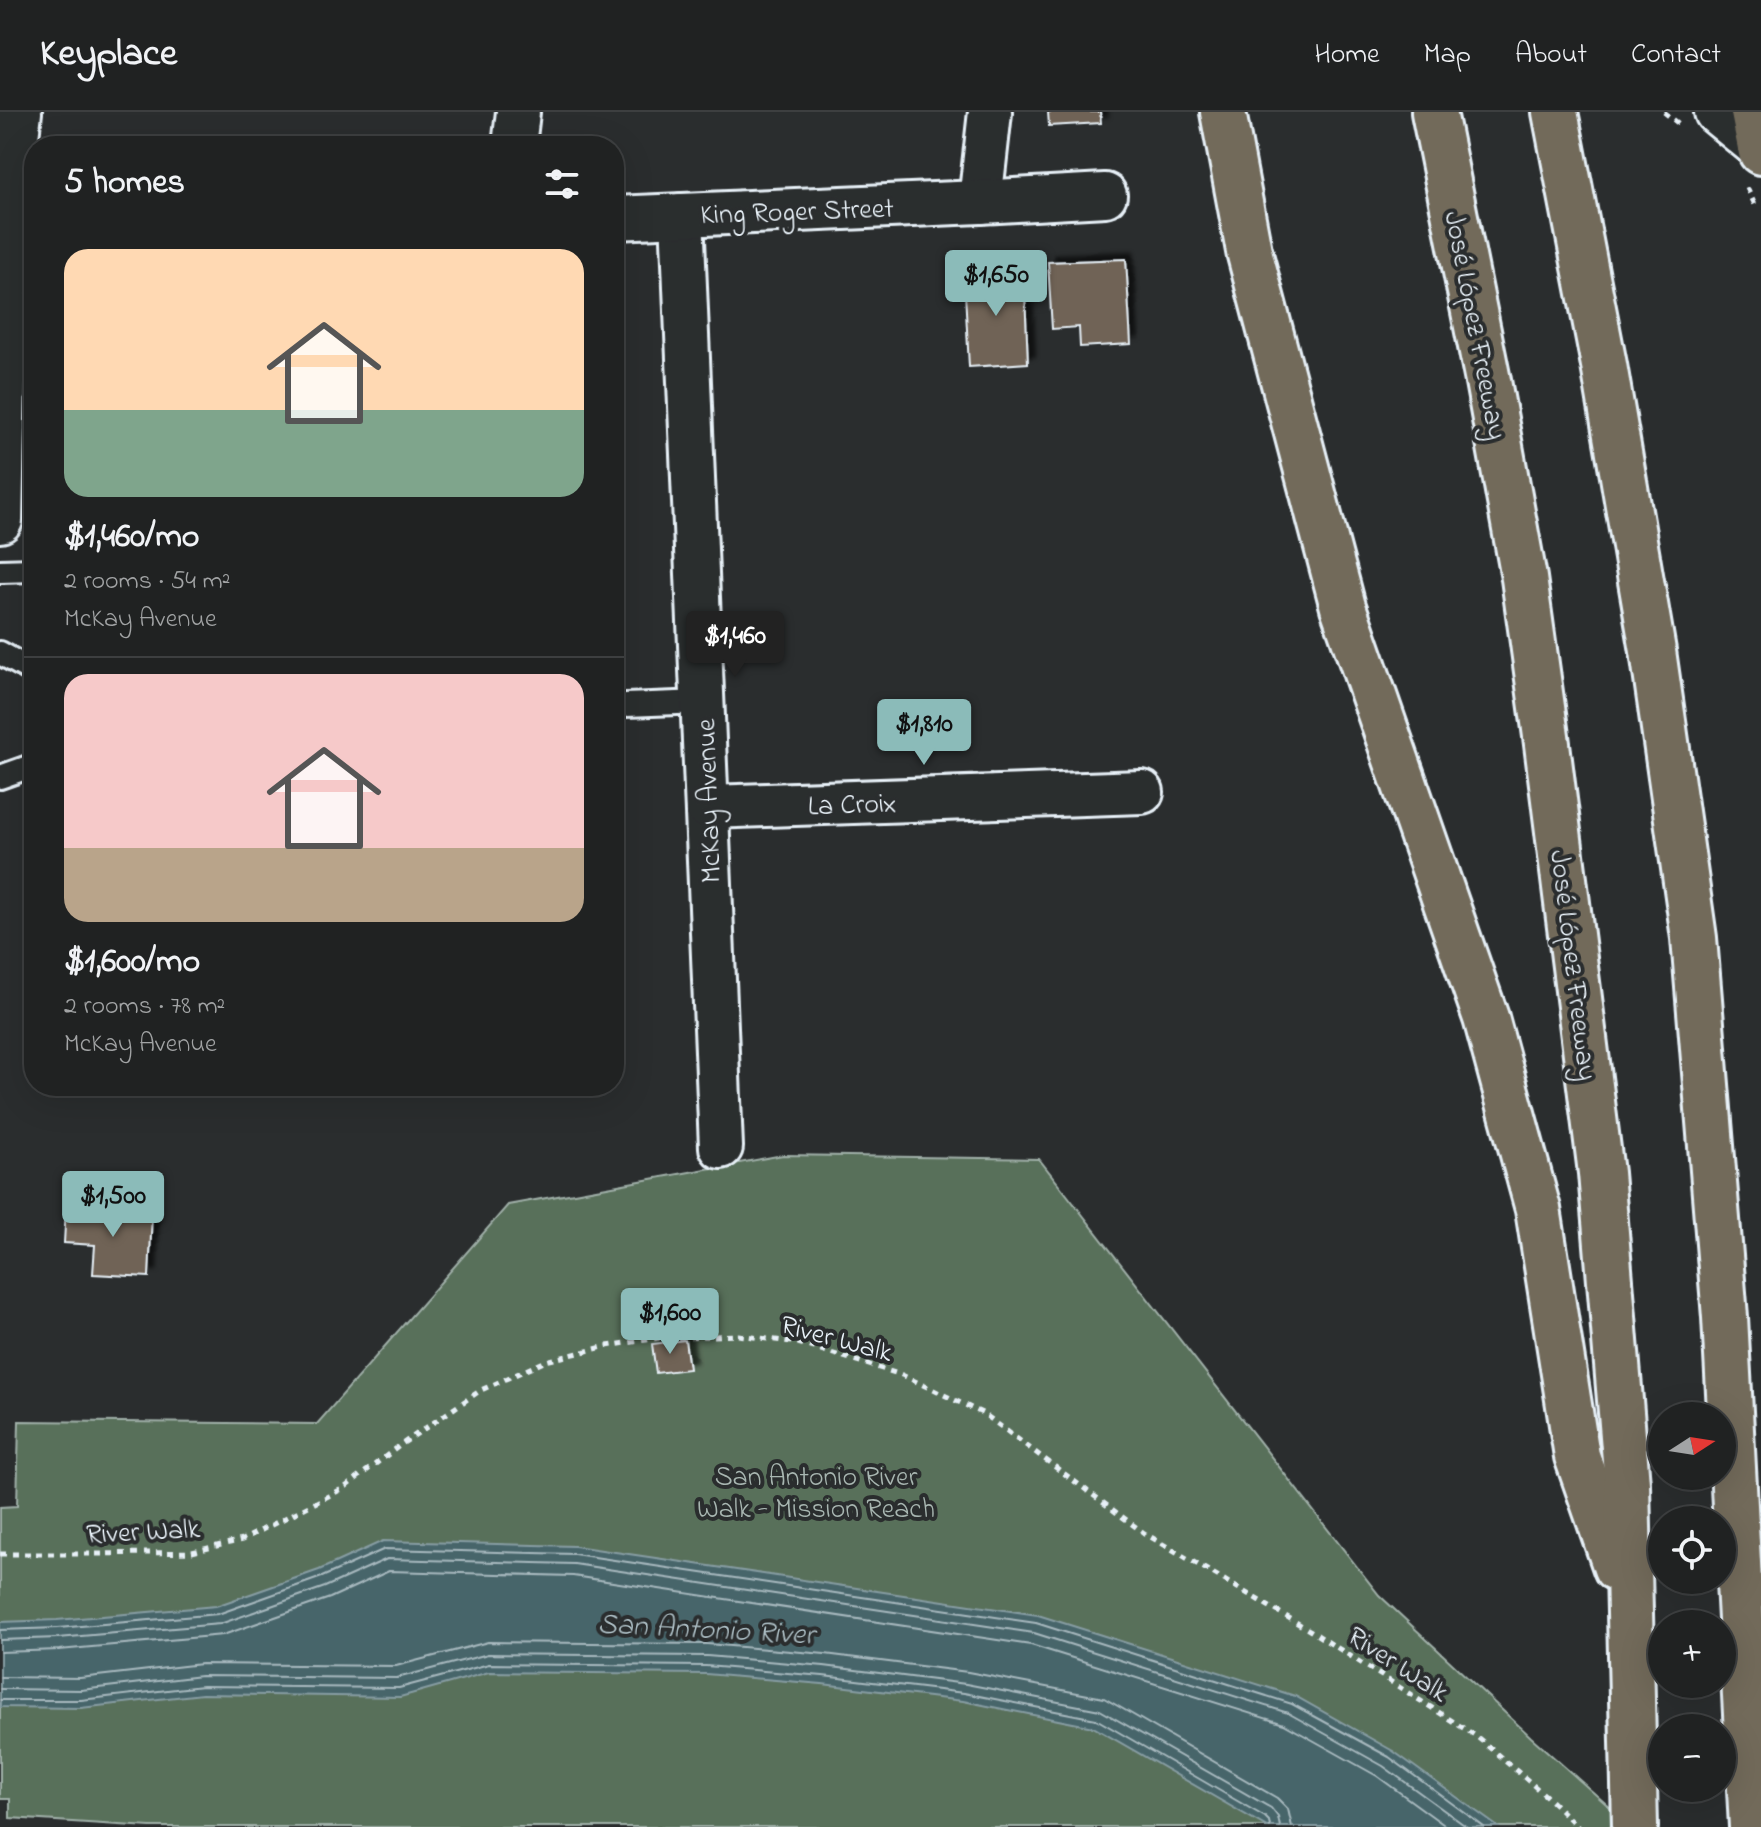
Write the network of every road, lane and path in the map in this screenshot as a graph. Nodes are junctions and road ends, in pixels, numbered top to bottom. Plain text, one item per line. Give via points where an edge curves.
1 (19, 112) edge
2 (518, 112) edge
3 (990, 112) edge
4 (1223, 112) edge
5 (1434, 112) edge
6 (1717, 112) edge
7 (1753, 112) edge
8 (1556, 116) edge
9 (515, 136) edge
10 (1761, 149) edge
11 (1105, 195) dead end
12 (980, 202) junction
13 (682, 215) junction
14 (624, 218) edge
15 (20, 246) edge
16 (0, 520) edge
17 (24, 570) edge
18 (0, 571) edge
19 (0, 653) edge
20 (24, 666) edge
21 (703, 702) junction
22 (624, 705) edge
23 (24, 769) edge
24 (0, 777) edge
25 (1142, 792) dead end
26 (707, 807) junction
27 (721, 1147) dead end
28 (0, 1554) edge
29 (1631, 1608) junction
30 (1761, 1780) edge
31 (1578, 1827) edge
32 (1635, 1827) edge
33 (1754, 1827) edge

1 - 15 street via 9,193
2 - 9 street
3 - 12 street
4 - 29 highway via 1249,251 1343,607 1486,1018 1538,1209 1577,1456
5 - 29 highway, José López Freeway via 1518,547 1548,751 1601,1173 1627,1484
6 - 10 street
7 - 10 highway
8 - 33 highway via 1653,651 1694,938 1725,1317
11 - 12 street, King Roger Street
12 - 13 street, King Roger Street
13 - 14 street, King Roger Street
13 - 21 street, McKay Avenue
15 - 16 street
17 - 18 lane
19 - 20 lane
21 - 22 lane
21 - 26 street, McKay Avenue
23 - 24 lane
25 - 26 street, La Croix
26 - 27 street, McKay Avenue
28 - 31 path, River Walk via 192,1552 242,1540 344,1488 481,1390 546,1361 659,1338 738,1335 798,1343 902,1375 984,1414 1144,1533 1476,1736
29 - 32 highway, José López Freeway
30 - 33 highway

